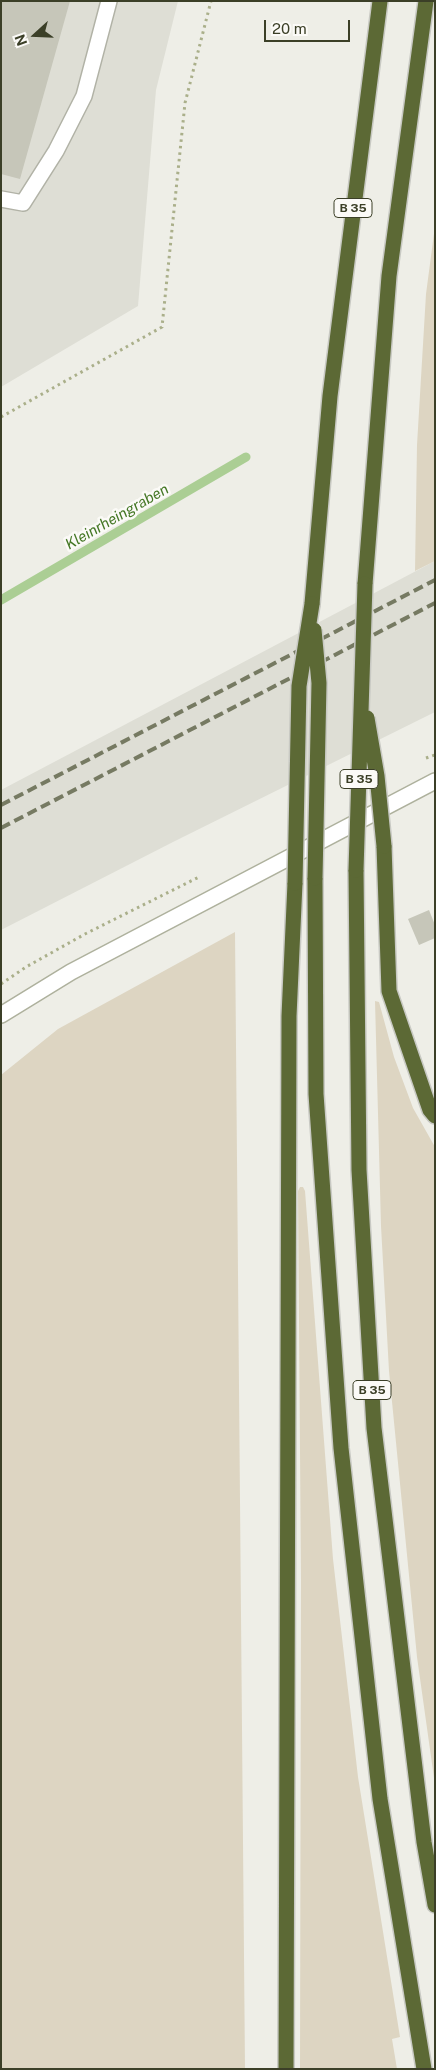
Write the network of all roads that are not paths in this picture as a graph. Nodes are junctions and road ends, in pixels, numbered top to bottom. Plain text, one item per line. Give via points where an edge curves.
1 (109, 1) edge
2 (380, 1) edge
3 (426, 1) edge
4 (1, 199) edge
5 (312, 604) junction
6 (361, 687) junction
7 (435, 781) edge
8 (1, 1015) edge
9 (435, 1116) edge
10 (435, 1905) edge
11 (286, 2069) edge
12 (424, 2069) edge

1 - 4 main road via 84,96 56,151 23,203
2 - 5 highway, B 35 via 330,396
3 - 6 highway, B 35, bridge via 389,276 365,584
5 - 11 highway, bridge via 299,686 288,1026
5 - 12 highway, bridge via 319,683 315,878 316,1094 342,1448 380,1799
6 - 9 highway, bridge via 377,776 384,846 389,991 430,1110
6 - 10 highway, B 35, bridge via 356,870 359,1170 374,1428 424,1842
7 - 8 main road via 71,972

